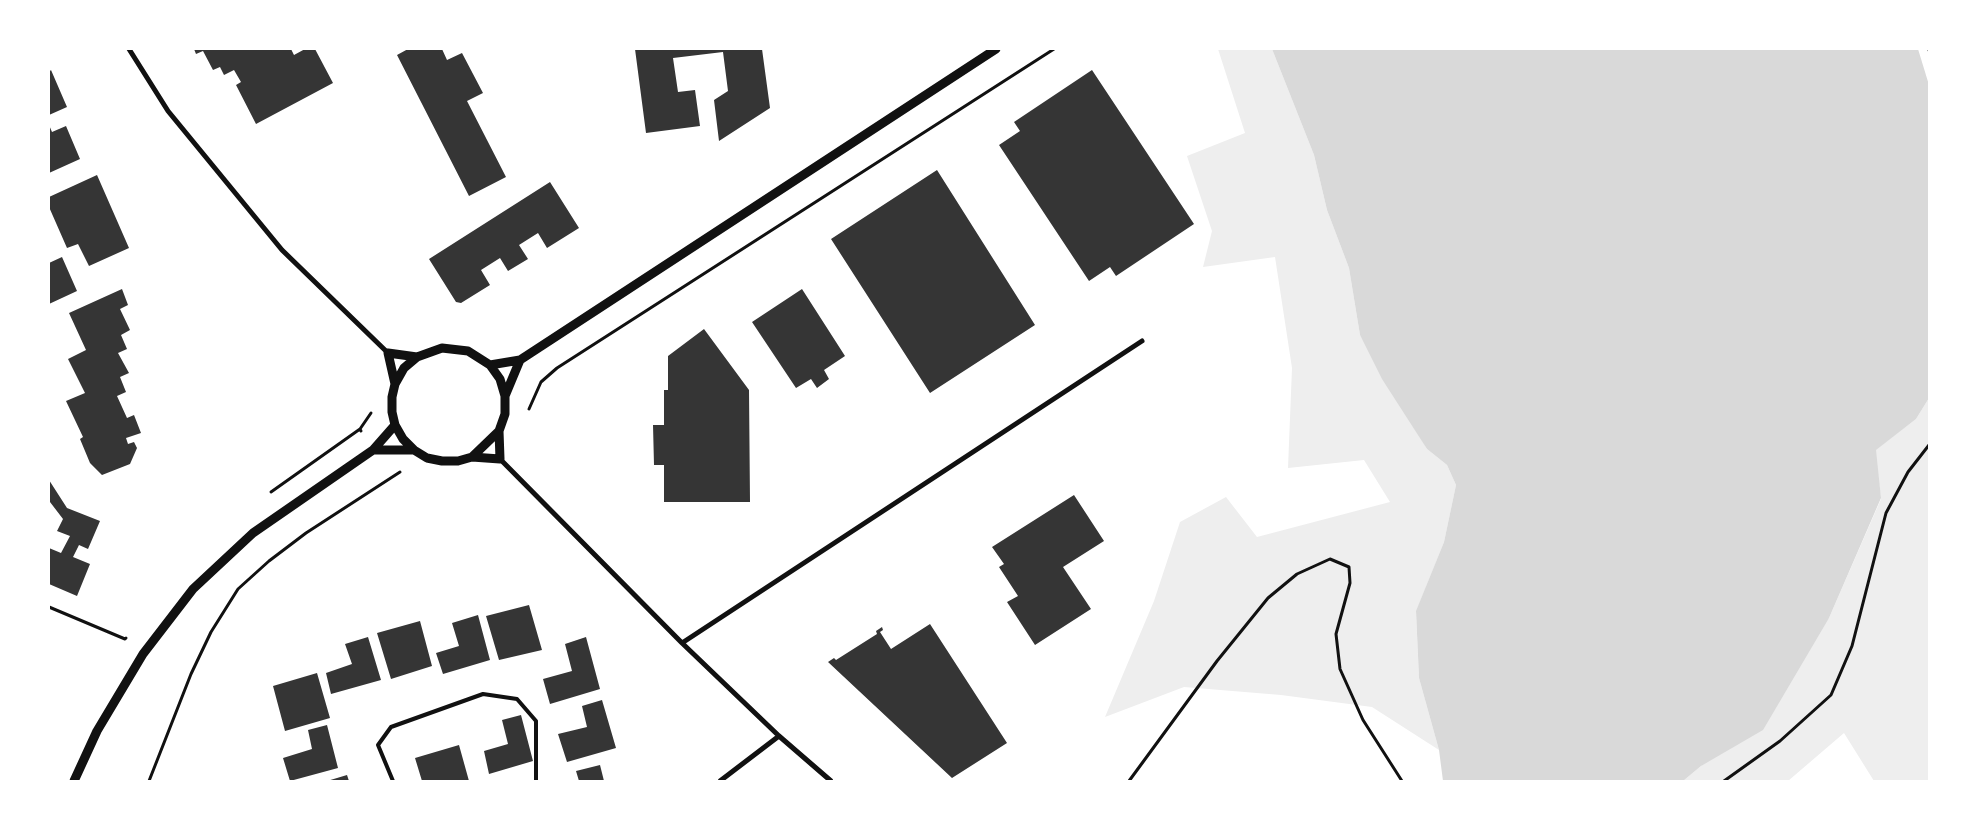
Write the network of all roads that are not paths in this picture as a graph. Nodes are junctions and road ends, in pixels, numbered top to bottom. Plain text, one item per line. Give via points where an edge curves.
1 (129, 49) edge
2 (996, 49) edge
3 (1142, 342) dead end
4 (388, 353) junction
5 (418, 357) junction
6 (520, 360) junction
7 (490, 365) junction
8 (395, 384) junction
9 (505, 396) junction
10 (395, 425) junction
11 (499, 431) junction
12 (373, 450) junction
13 (414, 450) junction
14 (472, 457) junction
15 (500, 459) junction
16 (682, 643) junction
17 (780, 736) junction
18 (74, 781) edge
19 (393, 781) edge
20 (536, 781) edge
21 (720, 781) edge
22 (831, 781) edge

1 - 4 street via 168,110 282,250
2 - 6 street
3 - 16 street
4 - 5 street
4 - 8 street
5 - 7 street via 442,348 468,350
5 - 8 street via 404,368
6 - 7 street
6 - 9 street
7 - 9 street via 500,379
8 - 10 street via 392,397
9 - 11 street via 505,414
10 - 12 street
10 - 13 street
11 - 14 street
11 - 15 street
12 - 13 street
12 - 18 street via 252,533 193,590 143,654 97,732
13 - 14 street via 427,458 442,461
14 - 15 street
15 - 16 street
16 - 17 street
17 - 21 street
17 - 22 street
19 - 20 lane via 378,745 390,727 483,694 517,699 536,721

